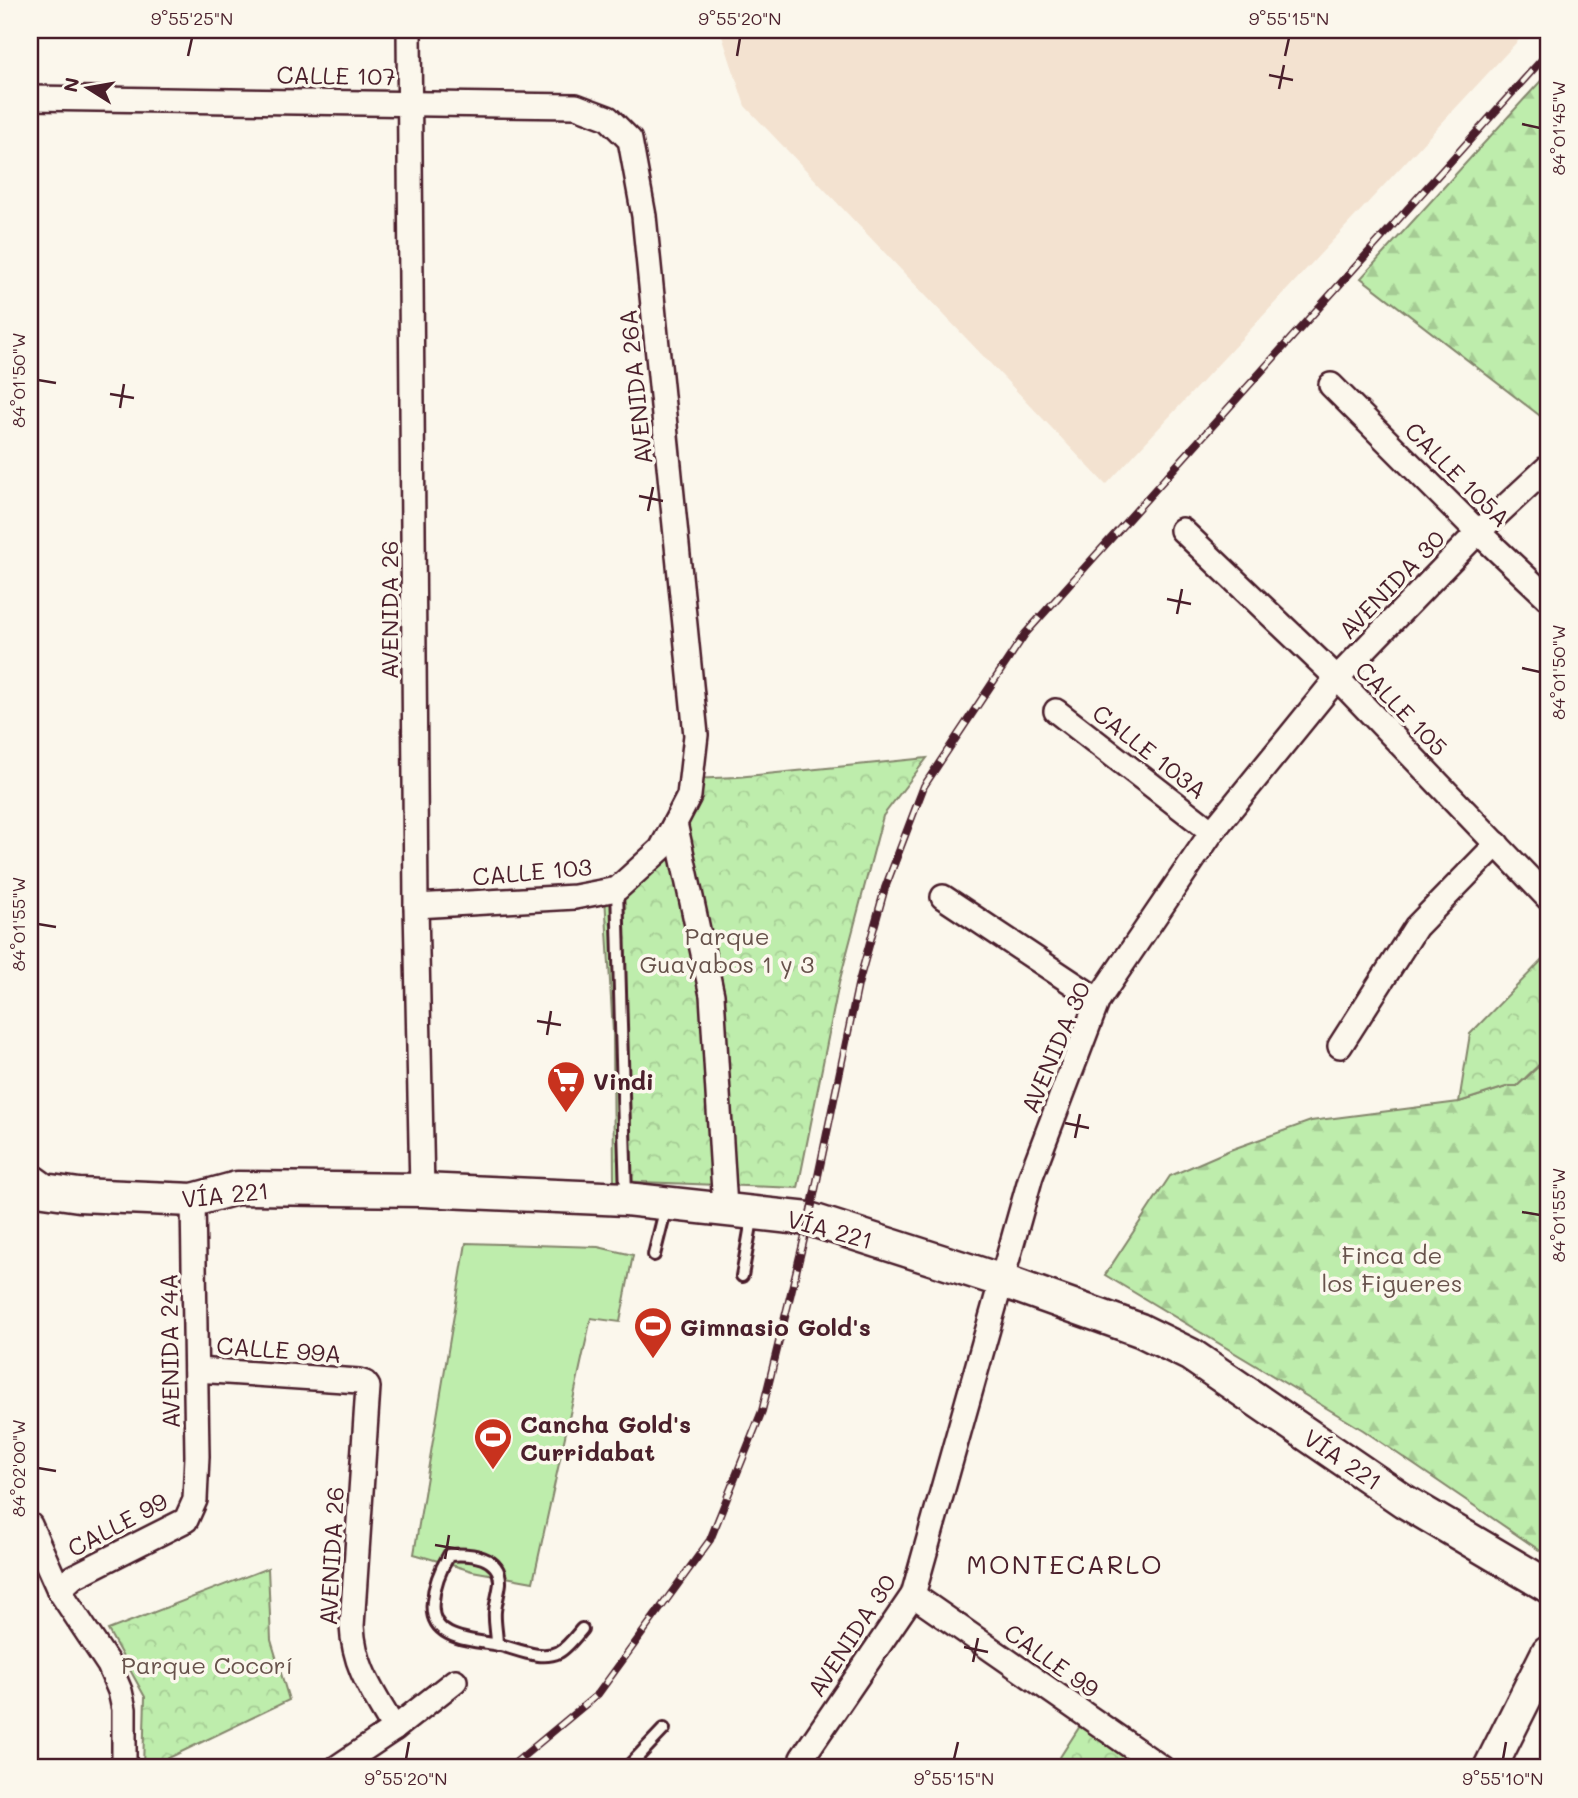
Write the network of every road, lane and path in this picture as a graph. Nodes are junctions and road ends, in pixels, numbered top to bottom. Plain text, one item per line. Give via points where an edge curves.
1 (409, 30) edge
2 (30, 98) edge
3 (411, 102) junction
4 (630, 140) joint
5 (1331, 384) dead end
6 (1548, 467) edge
7 (1182, 530) dead end
8 (1478, 532) junction
9 (1548, 598) edge
10 (1337, 678) junction
11 (1056, 711) dead end
12 (688, 796) joint
13 (675, 823) junction
14 (1212, 832) junction
15 (1497, 844) junction
16 (617, 889) junction
17 (943, 897) dead end
18 (1548, 898) edge
19 (416, 906) junction
20 (1098, 1000) junction
21 (1340, 1046) dead end
22 (30, 1180) edge
23 (422, 1190) junction
24 (626, 1199) junction
25 (193, 1200) junction
26 (667, 1202) junction
27 (739, 1210) junction
28 (654, 1255) dead end
29 (742, 1276) dead end
30 (1003, 1281) junction
31 (196, 1370) junction
32 (359, 1381) joint
33 (195, 1500) joint
34 (30, 1525) edge
35 (1548, 1586) edge
36 (59, 1590) junction
37 (913, 1595) junction
38 (582, 1629) dead end
39 (497, 1645) junction
40 (1548, 1652) edge
41 (455, 1681) dead end
42 (394, 1729) junction
43 (664, 1729) dead end
44 (802, 1758) dead end
45 (124, 1768) edge
46 (336, 1768) edge
47 (627, 1768) edge
48 (1162, 1768) edge
49 (1490, 1768) edge

1 - 3 street, AVENIDA 26
2 - 3 street, CALLE 107
3 - 4 street, CALLE 107 via 576,106 608,118
3 - 19 street, AVENIDA 26
4 - 12 street, AVENIDA 26A via 644,216 696,735
5 - 8 street, CALLE 105A
6 - 8 street, AVENIDA 30
7 - 10 street, CALLE 105
8 - 9 street, CALLE 105A
8 - 10 street, AVENIDA 30
10 - 14 street, AVENIDA 30
10 - 15 street, CALLE 105
11 - 14 street, CALLE 103A
12 - 13 street, CALLE 103
13 - 16 street, CALLE 103 via 661,849
13 - 27 street via 712,995
14 - 20 street, AVENIDA 30
15 - 18 street, CALLE 105
15 - 21 street via 1416,927
16 - 19 street, CALLE 103 via 575,897
16 - 24 lane
17 - 20 street
19 - 23 street, AVENIDA 26
20 - 30 street, AVENIDA 30 via 1031,1176
22 - 25 main road, VÍA 221 via 44,1190 79,1195
23 - 24 main road, VÍA 221
23 - 25 main road, VÍA 221 via 237,1188
24 - 26 main road, VÍA 221
25 - 31 street, AVENIDA 24A
26 - 27 main road, VÍA 221
26 - 28 lane
27 - 29 lane
27 - 30 main road, VÍA 221 via 808,1219
30 - 35 main road, VÍA 221 via 1140,1330 1191,1356 1404,1501
30 - 37 street, AVENIDA 30
31 - 32 street, CALLE 99A
31 - 33 street, AVENIDA 24A
32 - 42 street, AVENIDA 26 via 368,1387 353,1646
33 - 36 street, CALLE 99 via 186,1520 73,1577
34 - 36 street
36 - 45 street via 120,1691
37 - 44 street, AVENIDA 30
37 - 48 street, CALLE 99
38 - 39 lane via 559,1652 537,1655
39 - 39 lane via 498,1568 478,1557 449,1555 434,1588 431,1615 436,1625 449,1633
40 - 49 main road
41 - 42 street
42 - 46 street
43 - 47 lane

